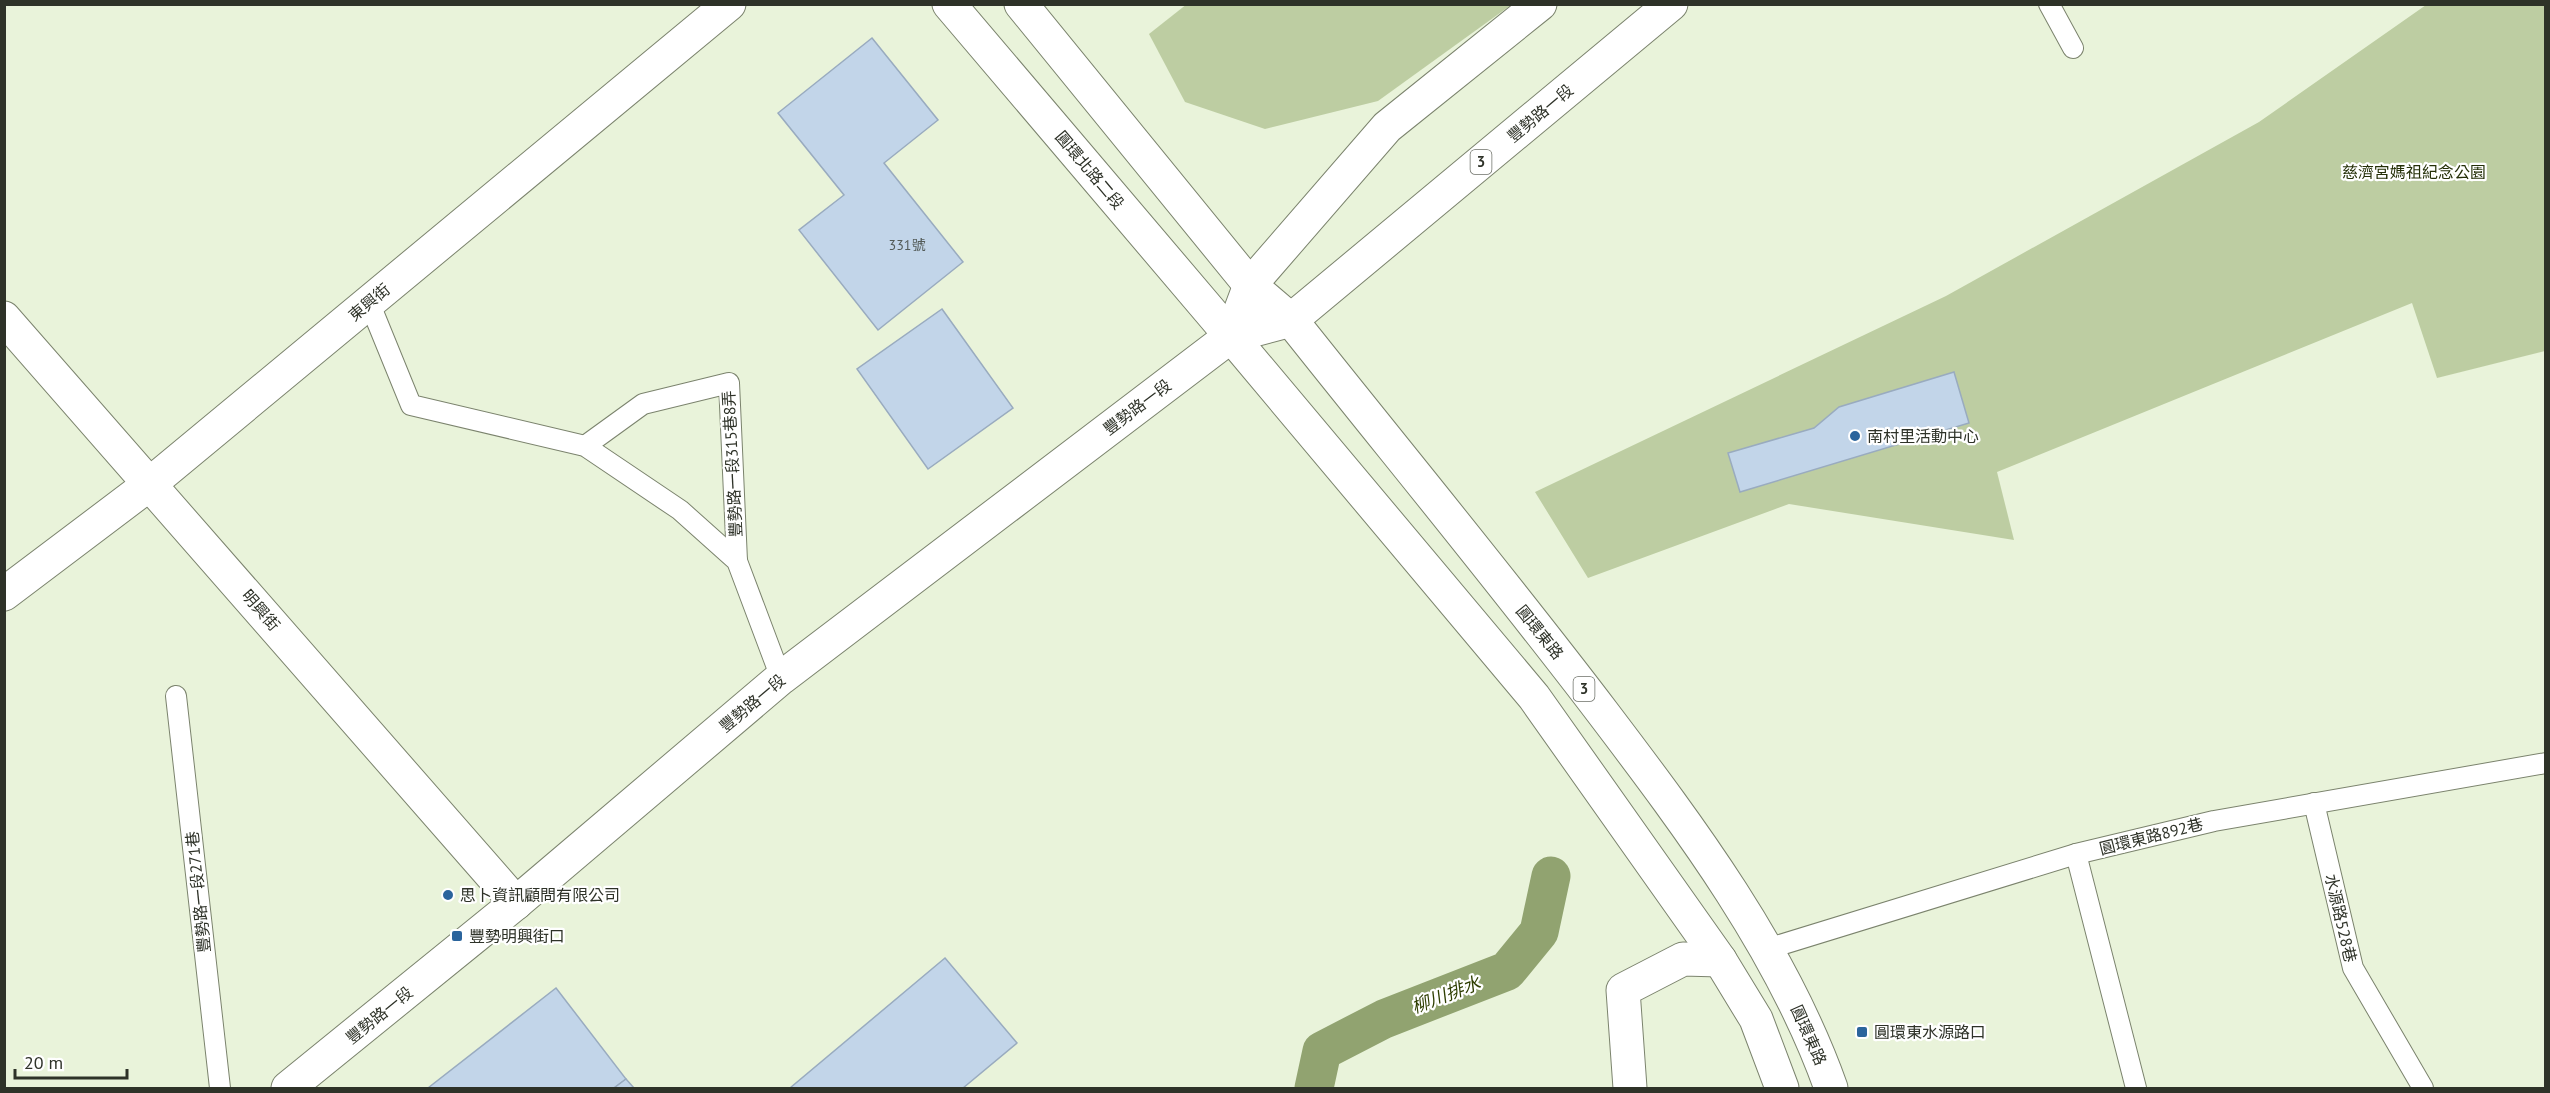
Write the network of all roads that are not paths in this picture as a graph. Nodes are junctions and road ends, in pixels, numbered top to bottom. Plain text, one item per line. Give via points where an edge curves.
1 (729, 4) edge
2 (949, 4) edge
3 (1021, 4) edge
4 (1540, 4) edge
5 (1671, 4) edge
6 (2049, 4) edge
7 (2073, 48) dead end
8 (1250, 285) junction
9 (369, 302) junction
10 (4, 318) edge
11 (1290, 320) junction
12 (1231, 336) junction
13 (585, 446) junction
14 (150, 483) junction
15 (737, 561) junction
16 (4, 594) edge
17 (781, 678) junction
18 (176, 696) dead end
19 (2546, 763) edge
20 (2314, 803) junction
21 (2076, 854) junction
22 (516, 903) junction
23 (1767, 950) junction
24 (1720, 960) junction
25 (220, 1089) edge
26 (288, 1089) edge
27 (1630, 1089) edge
28 (1782, 1089) edge
29 (1831, 1089) edge
30 (2136, 1089) edge
31 (2423, 1089) edge

1 - 9 street, 東興街
2 - 12 street, 圓環北路二段
3 - 8 street
4 - 8 street via 1387,127
5 - 11 street, 豐勢路一段 / 3
6 - 7 lane
8 - 11 street
8 - 12 street
9 - 13 lane, 豐勢路一段315巷8弄 via 411,405
9 - 14 street, 東興街
10 - 14 street, 明興街
11 - 12 street, 豐勢路一段 / 3
11 - 23 street, 圓環東路 / 3 via 1553,648 1666,797
12 - 17 street, 豐勢路一段
12 - 24 street via 1534,697
13 - 15 lane, 豐勢路一段315巷8弄 via 680,510
13 - 15 lane, 豐勢路一段315巷8弄 via 643,404 729,383
14 - 16 street, 東興街
14 - 22 street, 明興街
15 - 17 lane, 豐勢路一段315巷8弄
17 - 22 street, 豐勢路一段
18 - 25 lane, 豐勢路一段271巷
19 - 20 lane, 圓環東路892巷
20 - 21 lane, 圓環東路892巷 via 2214,821
20 - 31 lane, 水源路528巷 via 2353,968
21 - 23 lane, 圓環東路892巷
21 - 30 lane
22 - 26 street, 豐勢路一段
23 - 29 street, 圓環東路 / 3 via 1815,1043
24 - 27 street via 1683,959 1623,990
24 - 28 street via 1756,1019

